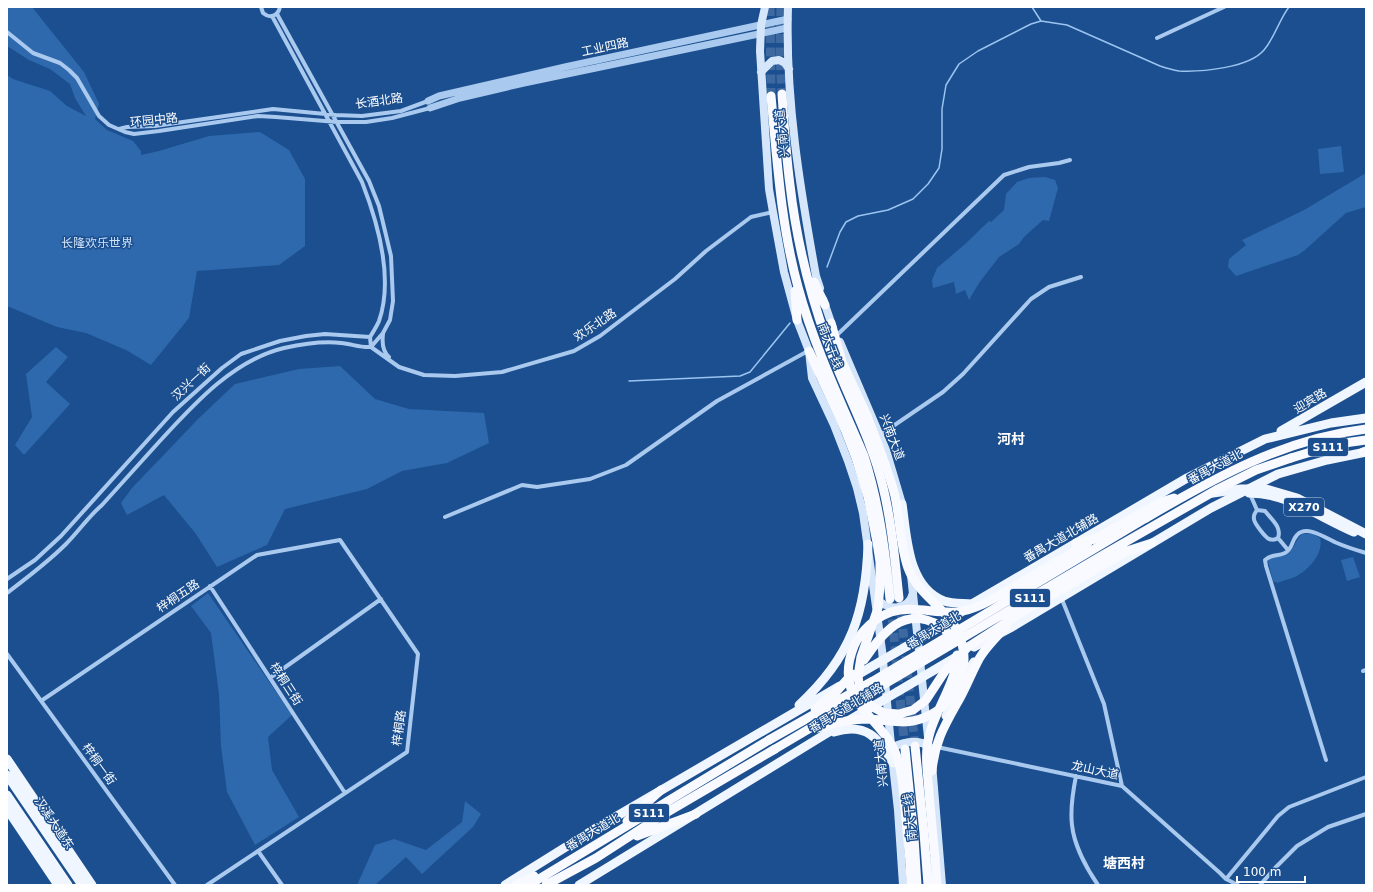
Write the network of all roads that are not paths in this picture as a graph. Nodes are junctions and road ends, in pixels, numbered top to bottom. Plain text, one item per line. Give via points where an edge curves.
1 (261, 7) edge
2 (280, 7) edge
3 (765, 7) edge
4 (788, 7) edge
5 (1224, 7) edge
6 (277, 14) junction
7 (272, 16) junction
8 (788, 19) junction
9 (761, 24) junction
10 (787, 28) junction
11 (7, 32) edge
12 (761, 34) junction
13 (1157, 38) dead end
14 (685, 41) junction
15 (687, 49) junction
16 (789, 69) junction
17 (761, 72) junction
18 (782, 94) tunnel mouth
19 (771, 96) tunnel mouth
20 (429, 104) junction
21 (324, 114) junction
22 (333, 115) junction
23 (328, 122) junction
24 (337, 122) junction
25 (118, 129) junction
26 (1070, 160) dead end
27 (772, 212) junction
28 (805, 264) junction
29 (792, 265) junction
30 (1081, 277) dead end
31 (825, 306) junction
32 (797, 320) junction
33 (831, 323) junction
34 (383, 333) junction
35 (837, 335) junction
36 (370, 337) junction
37 (371, 347) junction
38 (809, 350) junction
39 (399, 367) junction
40 (1366, 382) edge
41 (1366, 418) edge
42 (1366, 422) edge
43 (1366, 429) edge
44 (880, 436) junction
45 (1266, 439) junction
46 (1309, 440) junction
47 (1366, 440) edge
48 (1365, 452) edge
49 (1191, 493) junction
50 (1209, 493) junction
51 (1249, 493) junction
52 (1237, 495) junction
53 (902, 504) junction
54 (1257, 510) junction
55 (445, 517) dead end
56 (1366, 534) edge
57 (1366, 537) edge
58 (1278, 538) junction
59 (1095, 539) junction
60 (340, 540) joint
61 (1076, 543) junction
62 (1152, 543) junction
63 (868, 544) junction
64 (1288, 550) junction
65 (1366, 553) edge
66 (7, 580) edge
67 (210, 586) junction
68 (913, 592) junction
69 (7, 593) edge
70 (875, 596) junction
71 (1061, 597) junction
72 (381, 599) junction
73 (972, 604) junction
74 (1024, 611) junction
75 (1012, 627) junction
76 (918, 639) junction
77 (7, 654) edge
78 (883, 660) junction
79 (922, 677) junction
80 (270, 678) junction
81 (886, 698) junction
82 (41, 701) junction
83 (785, 718) junction
84 (795, 725) junction
85 (803, 733) junction
86 (824, 735) junction
87 (915, 746) tunnel mouth
88 (933, 747) junction
89 (891, 748) junction
90 (905, 749) tunnel mouth
91 (7, 759) edge
92 (1326, 760) dead end
93 (893, 764) junction
94 (933, 773) joint
95 (7, 775) edge
96 (1076, 776) junction
97 (1366, 777) edge
98 (1122, 786) junction
99 (661, 790) junction
100 (345, 793) junction
101 (7, 795) edge
102 (7, 809) edge
103 (696, 814) junction
104 (1366, 814) edge
105 (932, 819) junction
106 (614, 834) junction
107 (619, 843) junction
108 (258, 851) junction
109 (584, 852) junction
110 (596, 858) junction
111 (1226, 878) junction
112 (58, 885) edge
113 (68, 885) edge
114 (82, 885) edge
115 (92, 885) edge
116 (176, 885) edge
117 (207, 885) edge
118 (282, 885) edge
119 (505, 885) edge
120 (516, 885) edge
121 (528, 885) edge
122 (546, 885) edge
123 (559, 885) edge
124 (579, 885) edge
125 (903, 885) edge
126 (911, 885) edge
127 (917, 885) edge
128 (928, 885) edge
129 (937, 885) edge
130 (942, 885) edge
131 (1098, 885) edge
132 (1238, 885) edge
133 (1260, 885) edge

1 - 7 street via 263,13
2 - 6 street
3 - 9 main road, 兴南大道
4 - 8 main road, 兴南大道
5 - 13 street
6 - 7 street
6 - 22 street
7 - 21 street
8 - 9 street, 工业四路
8 - 10 main road, 兴南大道
9 - 12 main road, 兴南大道
9 - 14 street, 工业四路
10 - 12 street, 工业四路
10 - 16 main road, 兴南大道
11 - 25 street via 33,53 60,63 69,70 77,78 99,116
12 - 15 street, 工业四路
12 - 17 main road, 兴南大道
14 - 15 street
14 - 20 street, 工业四路 via 439,96
15 - 20 street, 工业四路
16 - 17 main road via 779,60 772,61
16 - 31 main road, 兴南大道 via 803,204 816,276
17 - 27 main road, 兴南大道
18 - 28 highway, 南大干线 via 790,185
19 - 29 highway, 南大干线 via 779,187
20 - 22 street, 长酒北路 via 381,114
20 - 24 street, 长酒北路 via 404,116 366,122
21 - 22 street, 环园中路
21 - 23 street
21 - 25 street, 环园中路 via 273,109
22 - 24 street
23 - 24 street, 环园中路
23 - 25 street, 环园中路 via 258,116 134,134
23 - 36 street via 362,182 372,207 381,246 384,294 378,321
24 - 34 street via 369,181 379,206 391,256 393,301 390,320
26 - 35 street via 1029,167 1004,175
27 - 32 main road, 兴南大道
27 - 39 street, 欢乐北路 via 751,217 600,336 574,351 502,372 455,376 424,375
28 - 29 highway, 南大干线 via 827,342 860,421 883,487 893,539 895,598 870,475 817,347
28 - 31 highway
29 - 32 highway
30 - 44 street via 1049,287 1031,299 963,374 943,392
31 - 33 main road, 兴南大道
32 - 38 main road, 兴南大道
33 - 35 main road, 兴南大道
33 - 85 highway, bridge via 842,362 867,416 889,476 908,567 916,584 956,626 964,661 963,672 950,698 940,709 925,718 902,723 846,721
34 - 37 street
34 - 39 street via 386,355
35 - 44 main road, 兴南大道
36 - 37 street
36 - 66 street, 汉兴一街 via 325,334 306,336 280,341 242,354 222,368 174,412 61,536 35,560
37 - 39 street
37 - 69 street, 汉兴一街 via 331,342 290,347 264,355 237,369 182,417 65,545
38 - 55 street via 718,401 626,465 590,479 537,487 522,485
38 - 63 main road, 兴南大道 via 812,378 834,425 857,488
38 - 74 highway, bridge via 856,458 876,535 880,562 878,608 861,657 858,676 860,691 866,701 884,713 903,714 913,710 926,700 951,664 968,647
40 - 45 main road, 迎宾路
41 - 45 main road, 番禺大道北辅路 via 1330,423
42 - 46 highway
43 - 46 highway, 番禺大道北 / S111
44 - 53 main road, 兴南大道
45 - 61 main road, 番禺大道北辅路 via 1187,478
46 - 49 highway, 番禺大道北 / S111 via 1270,453
47 - 50 highway, 番禺大道北 / S111, bridge via 1337,444 1291,458 1256,470
48 - 52 main road via 1278,474
49 - 59 highway via 1160,502
49 - 84 highway, 番禺大道北 / S111, bridge
50 - 56 main road, bridge via 1241,489 1266,490 1297,498
50 - 85 highway, 番禺大道北 / S111, bridge
51 - 52 main road, X270
51 - 54 street
51 - 57 main road, X270 via 1267,494 1288,500
52 - 62 main road
53 - 68 main road, 兴南大道
53 - 73 main road via 912,560 921,581 933,595 944,601
54 - 58 street via 1266,511 1278,528
54 - 58 street via 1254,514 1255,522 1266,538
58 - 64 street
59 - 61 highway
59 - 126 highway, bridge via 989,602 952,612 904,610 890,613 876,619 856,642 849,665 854,696 892,746 900,767
60 - 67 street, 梓桐五路 via 257,555
60 - 72 street, 梓桐路
61 - 73 main road, 番禺大道北辅路
62 - 71 main road
62 - 74 highway, bridge via 1127,551
63 - 70 main road, 兴南大道
63 - 83 main road via 863,598 846,645 820,685
64 - 65 street via 1296,535 1313,532
64 - 92 street via 1270,556 1265,560 1266,566
67 - 80 street, 梓桐三街
67 - 82 street, 梓桐五路
68 - 70 main road via 910,601 899,607 883,605
68 - 76 main road, 兴南大道
70 - 78 main road, 兴南大道
71 - 75 main road
71 - 98 street via 1104,704
72 - 80 street
72 - 100 street, 梓桐路 via 418,654 407,752
73 - 76 main road, 番禺大道北辅路 via 945,624
74 - 105 highway, bridge via 1003,630 979,660 941,733 933,758
75 - 79 main road, 番禺大道北铺路
75 - 88 main road via 970,667
76 - 78 main road, 番禺大道北辅路
76 - 79 main road, 兴南大道
77 - 82 street, 梓桐一街
78 - 81 main road, 兴南大道
78 - 83 main road, 番禺大道北辅路
79 - 81 main road, 番禺大道北铺路
79 - 88 main road, 兴南大道
80 - 100 street, 梓桐三街
81 - 86 main road, 番禺大道北铺路
81 - 89 main road, 兴南大道
82 - 116 street, 梓桐一街
83 - 99 main road
84 - 105 highway, bridge via 836,692 876,643 897,624 913,619 924,619 940,625 955,644 957,660 953,678 929,737 927,768
84 - 106 highway, 番禺大道北 / S111, bridge
85 - 107 highway, 番禺大道北 / S111, bridge
86 - 93 main road via 851,729 868,732 880,742
86 - 103 main road, 番禺大道北铺路
87 - 128 highway, 南大干线
88 - 89 main road via 912,742 901,743
88 - 94 main road
88 - 96 street, 龙山大道
89 - 93 main road, 兴南大道
90 - 127 highway, 南大干线
91 - 115 main road
93 - 125 main road, 兴南大道
94 - 130 main road
95 - 114 main road, 汉溪大道东
96 - 98 street, 龙山大道
96 - 131 street via 1072,802 1073,835
97 - 111 street via 1289,807 1278,816
98 - 111 street, 龙山大道
99 - 106 highway
99 - 119 main road
100 - 108 street, 梓桐路
101 - 113 main road, 汉溪大道东
102 - 112 main road
103 - 107 highway
103 - 124 main road
104 - 133 street via 1328,827 1297,846
105 - 129 highway, bridge
106 - 109 highway, 番禺大道北 / S111
107 - 110 highway, 番禺大道北 / S111
108 - 117 street, 梓桐路
108 - 118 street
109 - 120 highway
109 - 121 highway, 番禺大道北 / S111
110 - 122 highway, 番禺大道北 / S111
110 - 123 highway
111 - 132 street, 龙山大道

